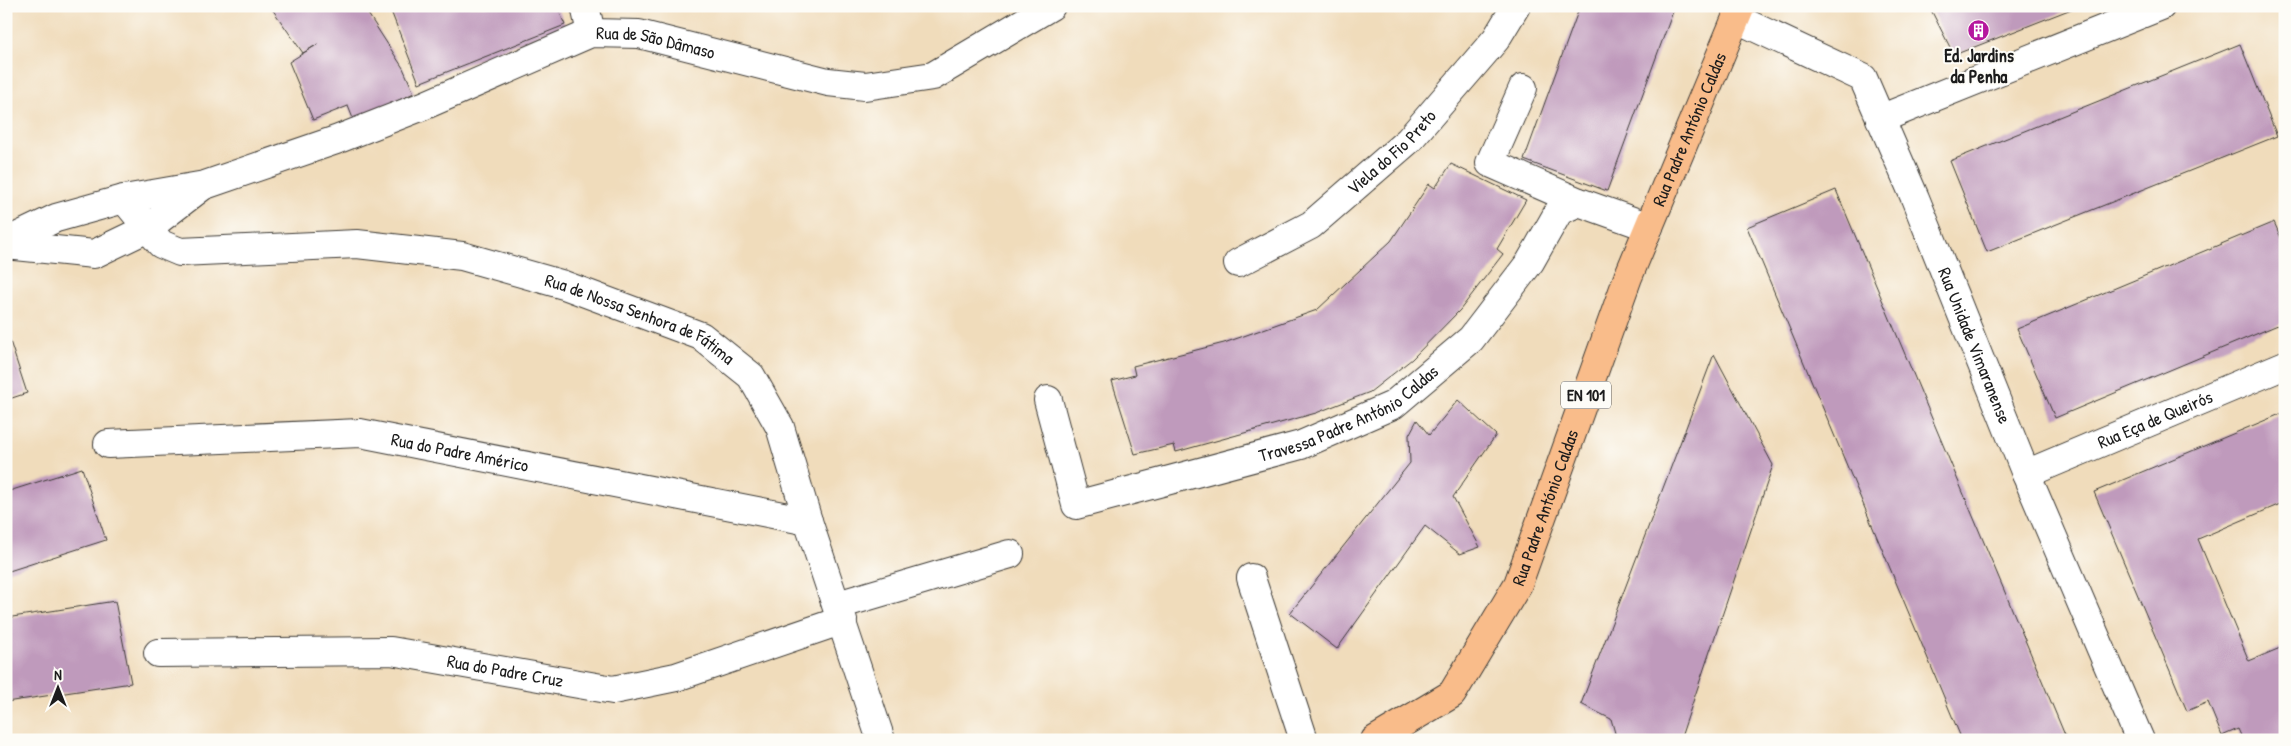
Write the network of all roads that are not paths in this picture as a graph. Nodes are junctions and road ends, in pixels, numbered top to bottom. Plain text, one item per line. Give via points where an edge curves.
1 (585, 6) edge
2 (1051, 6) edge
3 (1516, 6) edge
4 (2161, 6) edge
5 (1739, 13) edge
6 (591, 33) junction
7 (1523, 88) dead end
8 (1880, 118) junction
9 (205, 184) junction
10 (124, 199) junction
11 (1579, 202) junction
12 (1649, 227) junction
13 (148, 228) junction
14 (6, 243) edge
15 (1238, 263) dead end
16 (2285, 365) edge
17 (1048, 400) dead end
18 (108, 444) dead end
19 (2026, 474) junction
20 (808, 521) junction
21 (1010, 554) dead end
22 (1251, 578) dead end
23 (840, 613) junction
24 (158, 653) dead end
25 (882, 740) edge
26 (1304, 740) edge
27 (1375, 740) edge
28 (2140, 740) edge

1 - 6 street
2 - 6 street, Rua de São Dâmaso via 933,76 864,86 828,82 639,34
3 - 15 street, Viela do Fio Preto via 1496,40 1409,140 1311,226
4 - 8 street
5 - 8 street, Rua Unidade Vimaranense via 1863,78
5 - 12 main road, Rua Padre António Caldas / EN 101
6 - 9 street, Rua de São Dâmaso via 423,106 336,140
7 - 11 street via 1490,163
8 - 19 street, Rua Unidade Vimaranense
9 - 10 street, Rua de São Dâmaso
9 - 13 street, Rua de São Dâmaso
10 - 13 street
10 - 14 street, Rua de São Dâmaso via 56,218
11 - 12 street
11 - 17 street, Travessa Padre António Caldas via 1559,211 1530,262 1471,339 1393,405 1301,445 1076,505
12 - 27 main road, Rua Padre António Caldas / EN 101 via 1518,584 1452,694
13 - 14 street, Rua de São Dâmaso via 94,254
13 - 20 street, Rua de Nossa Senhora de Fátima via 161,244 180,252 358,244 462,256 564,285 701,336 751,376 780,427
16 - 19 street, Rua Eça de Queirós
18 - 20 street, Rua do Padre Américo via 360,433
19 - 28 street, Rua Unidade Vimaranense
20 - 23 street, Rua de Nossa Senhora de Fátima
21 - 23 street, Rua do Padre Cruz
22 - 26 street
23 - 24 street, Rua do Padre Cruz via 676,677 613,690 391,652
23 - 25 street, Rua de Nossa Senhora de Fátima

